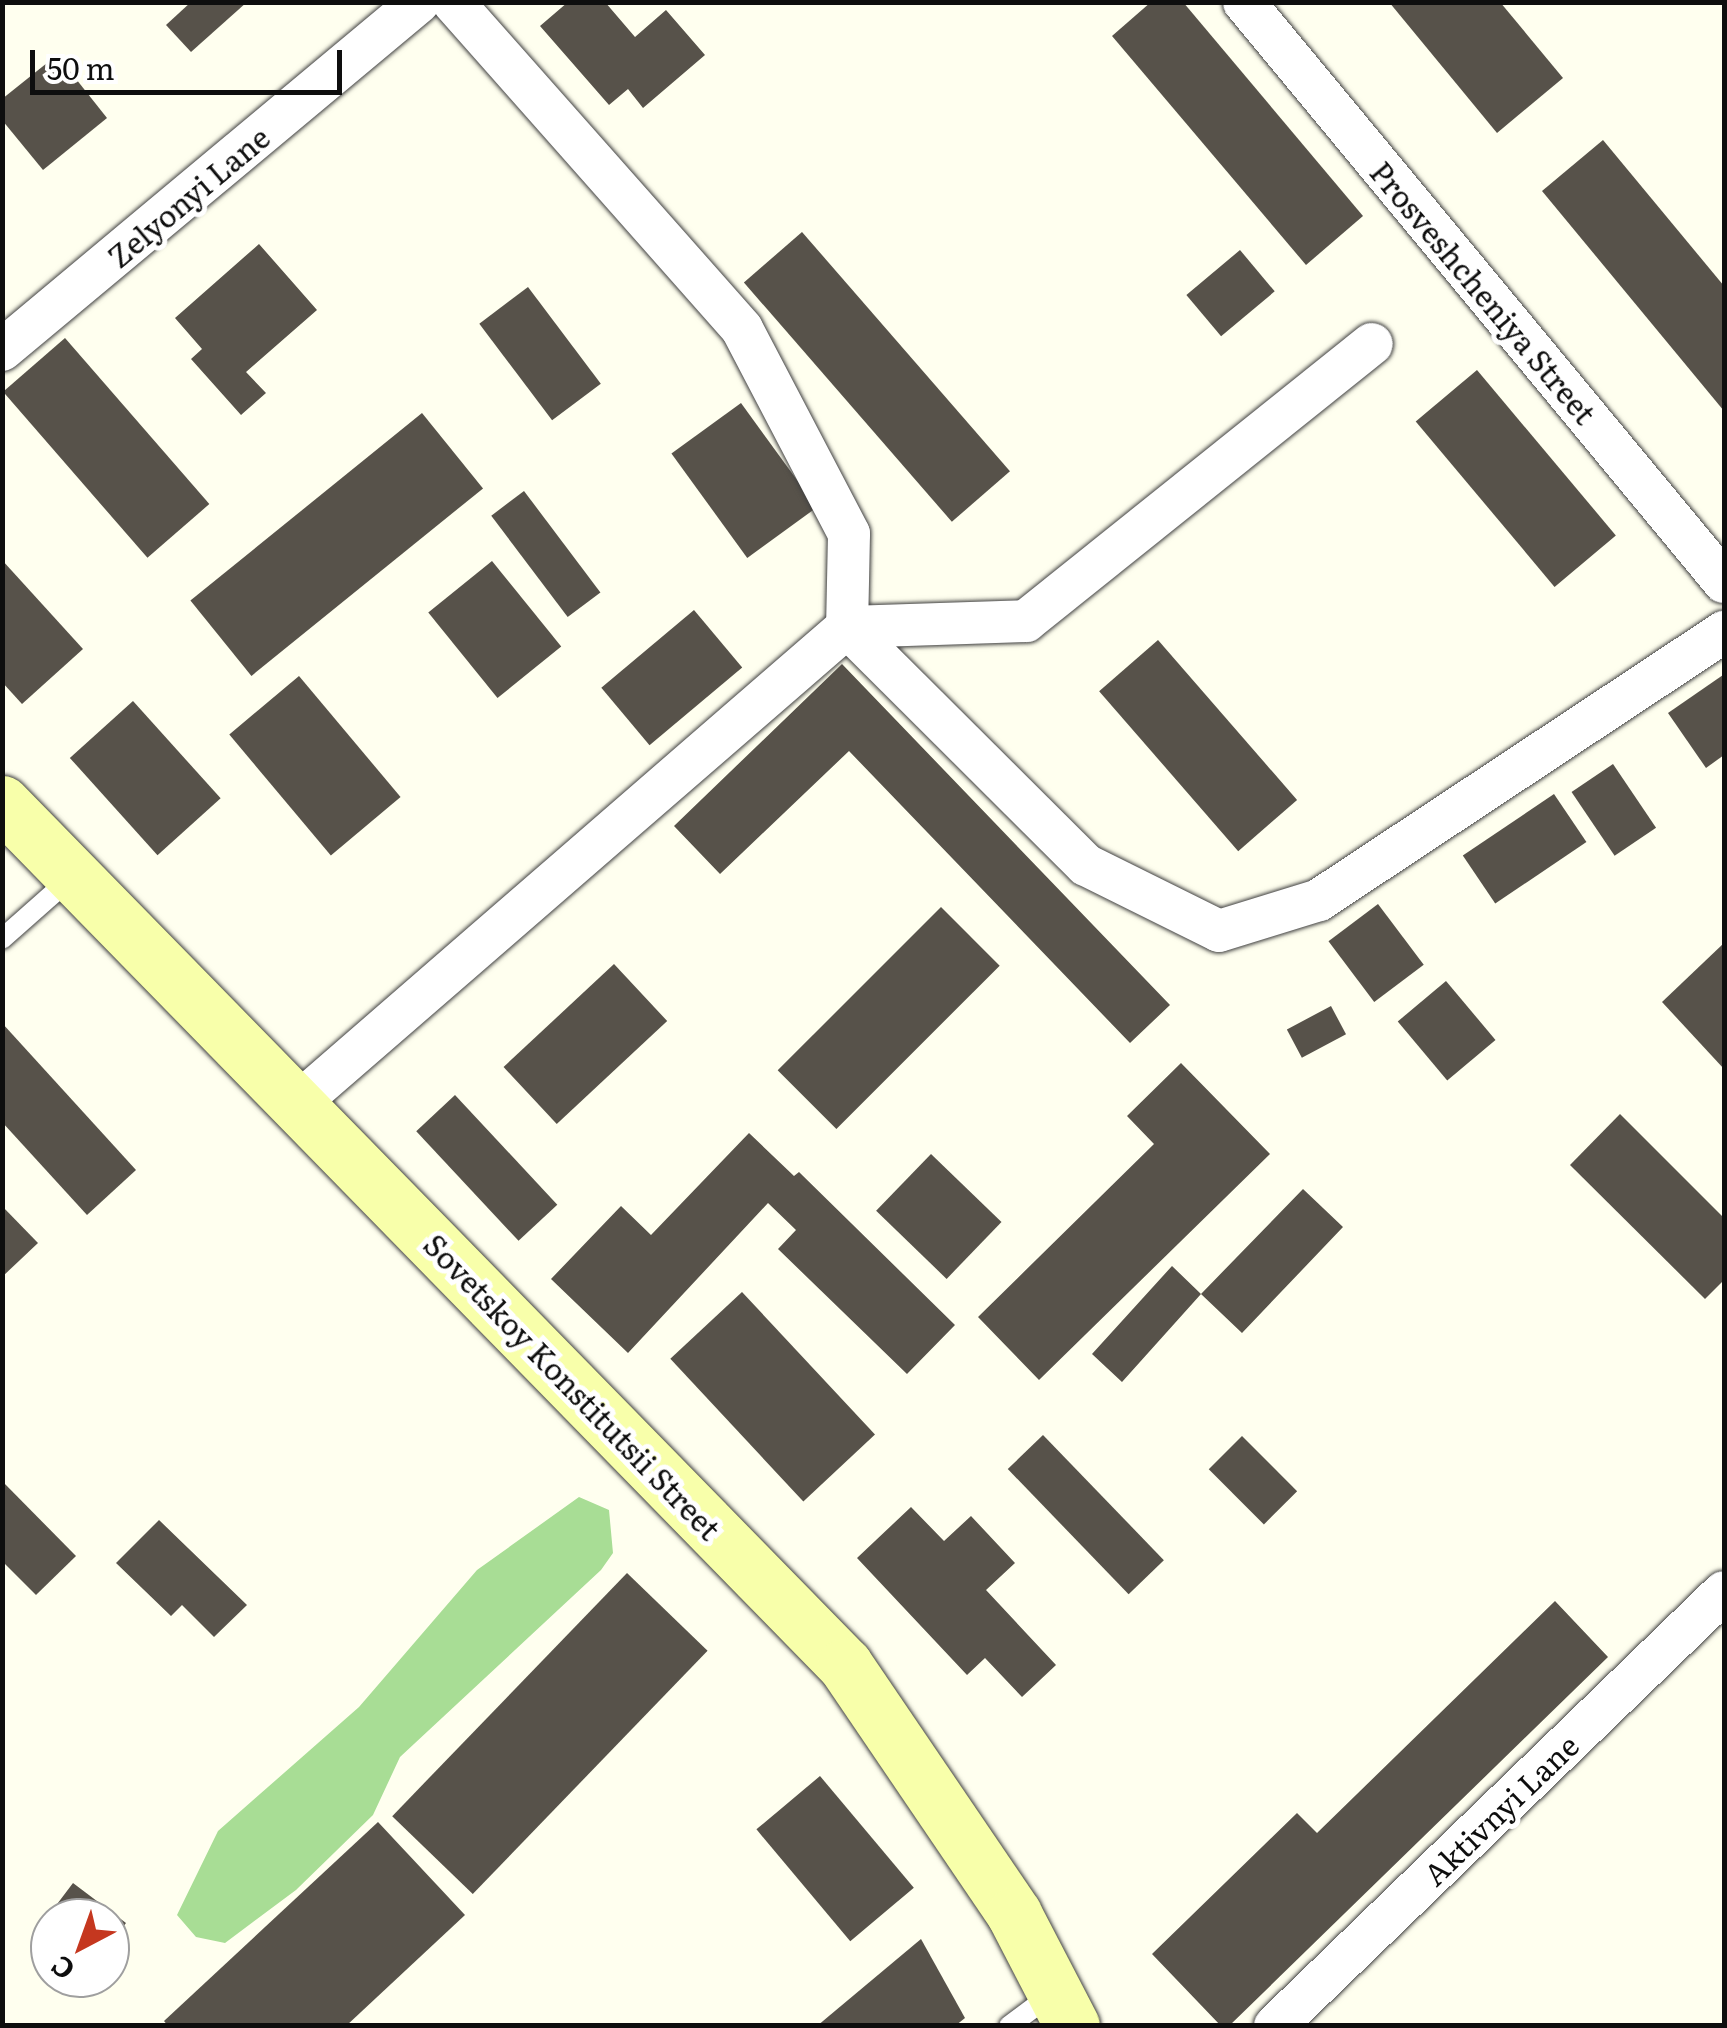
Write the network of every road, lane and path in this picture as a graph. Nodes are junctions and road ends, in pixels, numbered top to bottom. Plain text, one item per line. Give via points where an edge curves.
1 (419, 2) edge
2 (453, 2) edge
3 (1244, 2) edge
4 (1372, 344) dead end
5 (2, 350) edge
6 (1724, 582) edge
7 (847, 626) junction
8 (1724, 632) edge
9 (2, 803) edge
10 (74, 875) junction
11 (2, 940) edge
12 (297, 1104) junction
13 (1724, 1592) edge
14 (1062, 2009) edge
15 (1009, 2026) edge
16 (1275, 2026) edge

1 - 5 street, Zelyonyi Lane
2 - 7 street via 742,329 849,534
3 - 6 street, Prosveshcheniya Street
4 - 7 street via 1026,621
7 - 8 street via 1086,865 1219,931 1319,900
7 - 12 street
9 - 10 main road, Sovetskoy Konstitutsii Street
10 - 11 lane
10 - 12 main road, Sovetskoy Konstitutsii Street
12 - 14 main road, Sovetskoy Konstitutsii Street via 846,1665 1014,1914
13 - 16 street, Aktivnyi Lane
14 - 15 lane

